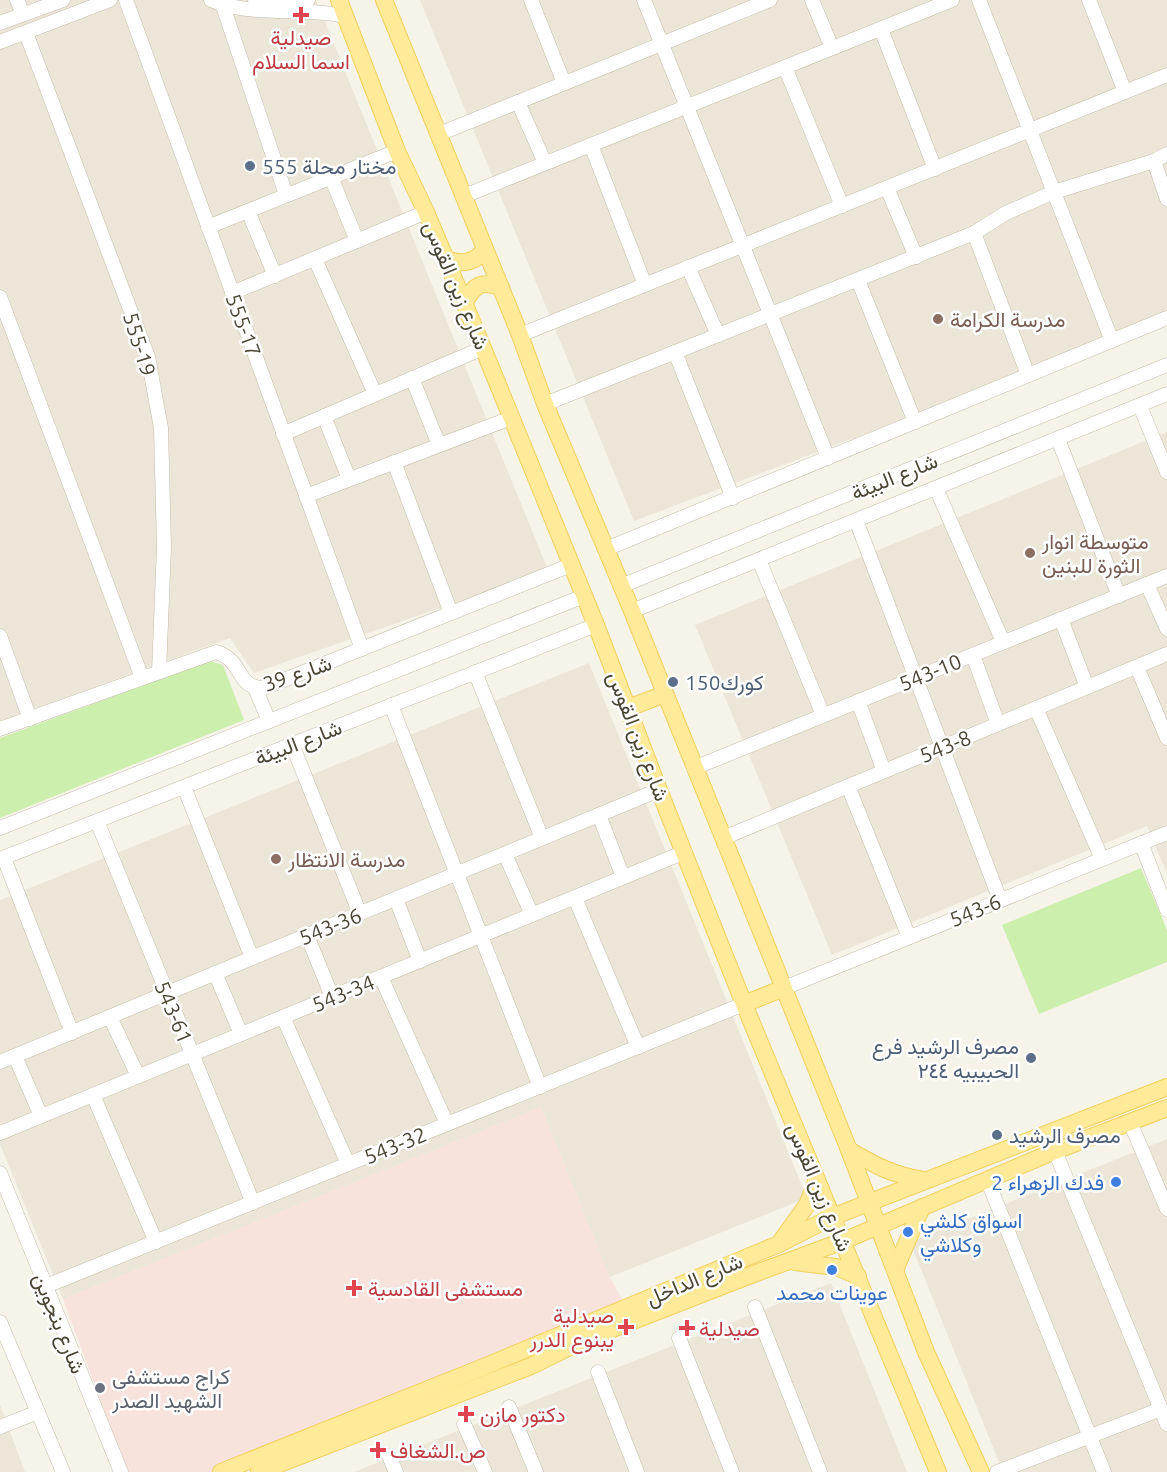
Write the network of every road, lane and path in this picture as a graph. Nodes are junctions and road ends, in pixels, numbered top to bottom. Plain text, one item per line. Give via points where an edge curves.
1 (17, 0) edge
2 (63, 0) edge
3 (110, 0) edge
4 (126, 0) edge
5 (255, 0) edge
6 (308, 0) edge
7 (384, 0) edge
8 (531, 0) edge
9 (644, 0) edge
10 (770, 0) edge
11 (812, 0) edge
12 (952, 0) edge
13 (979, 0) edge
14 (1089, 0) edge
15 (217, 1) edge
16 (751, 4) edge
17 (342, 8) edge
18 (23, 14) junction
19 (0, 23) edge
20 (881, 29) junction
21 (26, 33) junction
22 (0, 42) edge
23 (661, 44) junction
24 (832, 48) junction
25 (785, 67) junction
26 (1167, 75) edge
27 (564, 83) junction
28 (1125, 92) junction
29 (518, 102) junction
30 (688, 106) junction
31 (1031, 130) junction
32 (439, 134) junction
33 (591, 145) junction
34 (397, 150) junction
35 (1161, 157) edge
36 (545, 164) junction
37 (935, 169) junction
38 (331, 177) junction
39 (887, 188) junction
40 (1054, 192) junction
41 (286, 195) junction
42 (464, 196) junction
43 (1167, 199) edge
44 (843, 206) junction
45 (248, 211) junction
46 (426, 212) junction
47 (208, 227) junction
48 (974, 233) junction
49 (357, 241) junction
50 (742, 246) junction
51 (485, 249) junction
52 (916, 256) junction
53 (315, 259) junction
54 (446, 259) junction
55 (688, 267) junction
56 (275, 276) junction
57 (858, 280) junction
58 (645, 285) junction
59 (501, 287) junction
60 (232, 293) junction
61 (0, 297) edge
62 (464, 303) junction
63 (770, 314) junction
64 (1167, 318) edge
65 (520, 335) junction
66 (718, 335) junction
67 (1112, 341) junction
68 (483, 348) junction
69 (675, 352) junction
70 (1167, 365) edge
71 (1028, 375) junction
72 (412, 378) junction
73 (375, 394) junction
74 (1167, 394) edge
75 (545, 404) junction
76 (1140, 406) junction
77 (324, 416) junction
78 (511, 418) junction
79 (915, 422) junction
80 (283, 434) junction
81 (1058, 439) junction
82 (439, 445) junction
83 (828, 458) junction
84 (394, 462) junction
85 (1167, 472) edge
86 (349, 479) junction
87 (936, 488) junction
88 (306, 496) junction
89 (733, 498) junction
90 (856, 520) junction
91 (606, 549) junction
92 (759, 560) junction
93 (571, 566) junction
94 (1167, 576) edge
95 (1147, 584) junction
96 (621, 586) junction
97 (584, 596) junction
98 (1119, 596) junction
99 (632, 611) junction
100 (452, 613) junction
101 (1061, 619) junction
102 (596, 625) junction
103 (1167, 629) edge
104 (0, 636) edge
105 (1004, 642) junction
106 (362, 649) junction
107 (1167, 654) edge
108 (973, 655) junction
109 (1137, 667) junction
110 (159, 672) junction
111 (475, 672) junction
112 (142, 678) junction
113 (916, 678) junction
114 (1087, 687) junction
115 (255, 688) junction
116 (665, 694) junction
117 (858, 701) junction
118 (391, 705) junction
119 (628, 708) junction
120 (1036, 708) junction
121 (824, 715) junction
122 (30, 719) junction
123 (269, 722) junction
124 (998, 724) junction
125 (0, 729) edge
126 (1167, 738) edge
127 (292, 744) junction
128 (942, 747) junction
129 (694, 768) junction
130 (884, 771) junction
131 (848, 786) junction
132 (184, 787) junction
133 (659, 790) junction
134 (598, 815) junction
135 (97, 821) junction
136 (0, 828) edge
137 (1167, 833) edge
138 (542, 838) junction
139 (723, 838) junction
140 (1140, 843) junction
141 (685, 852) junction
142 (505, 854) junction
143 (2, 859) edge
144 (1102, 859) junction
145 (457, 874) junction
146 (623, 878) junction
147 (575, 897) junction
148 (396, 899) junction
149 (1000, 900) junction
150 (1167, 909) edge
151 (360, 914) junction
152 (532, 915) junction
153 (307, 935) junction
154 (481, 936) junction
155 (909, 937) junction
156 (252, 958) junction
157 (420, 961) junction
158 (215, 974) junction
159 (381, 977) junction
160 (784, 988) junction
161 (166, 994) junction
162 (332, 997) junction
163 (744, 1004) junction
164 (110, 1017) junction
165 (283, 1017) junction
166 (72, 1033) junction
167 (241, 1034) junction
168 (638, 1047) junction
169 (192, 1054) junction
170 (15, 1056) junction
171 (0, 1062) edge
172 (138, 1076) junction
173 (540, 1086) junction
174 (1167, 1087) edge
175 (93, 1095) junction
176 (1167, 1108) edge
177 (41, 1116) junction
178 (1130, 1122) junction
179 (447, 1124) junction
180 (0, 1133) edge
181 (849, 1150) junction
182 (1055, 1151) junction
183 (348, 1164) junction
184 (0, 1173) edge
185 (987, 1179) junction
186 (817, 1180) junction
187 (925, 1181) junction
188 (253, 1203) junction
189 (870, 1203) junction
190 (922, 1207) junction
191 (1167, 1209) edge
192 (832, 1217) junction
193 (879, 1227) junction
194 (843, 1241) junction
195 (156, 1242) junction
196 (779, 1244) junction
197 (788, 1262) junction
198 (895, 1270) junction
199 (858, 1276) junction
200 (46, 1286) junction
201 (755, 1307) dead end
202 (0, 1322) edge
203 (679, 1338) dead end
204 (597, 1372) dead end
205 (508, 1407) dead end
206 (1161, 1409) junction
207 (38, 1412) junction
208 (465, 1424) dead end
209 (1167, 1424) edge
210 (0, 1427) edge
211 (1090, 1437) junction
212 (389, 1456) dead end
213 (63, 1472) edge
214 (121, 1472) edge
215 (221, 1472) edge
216 (259, 1472) edge
217 (396, 1472) edge
218 (485, 1472) edge
219 (536, 1472) edge
220 (637, 1472) edge
221 (732, 1472) edge
222 (820, 1472) edge
223 (938, 1472) edge
224 (981, 1472) edge
225 (997, 1472) edge
226 (1104, 1472) edge

1 - 18 street
2 - 18 street
3 - 21 street
4 - 47 street, 555-17
5 - 6 street
7 - 32 main road, شارع زين القوس
8 - 27 street
9 - 23 street
10 - 16 street
11 - 24 street
12 - 20 street
13 - 31 street
14 - 28 street
15 - 17 street via 261,12
15 - 41 street
16 - 23 street
17 - 34 main road, شارع زين القوس
18 - 19 street
20 - 24 street
20 - 37 street
21 - 22 street
21 - 110 street, 555-19 via 148,357 161,428 164,547
23 - 27 street
23 - 30 street
24 - 25 street
25 - 30 street
25 - 44 street
26 - 28 street
27 - 29 street
28 - 31 street
29 - 32 street
29 - 36 street
30 - 33 street
30 - 50 street
31 - 37 street
31 - 40 street
32 - 42 main road, شارع زين القوس
33 - 36 street
33 - 58 street
34 - 38 street
34 - 46 main road, شارع زين القوس
35 - 40 street
35 - 43 street
36 - 42 street
37 - 39 street
38 - 41 street
38 - 49 street
39 - 44 street
39 - 52 street
40 - 48 street via 1006,213
40 - 67 street
41 - 45 street
42 - 51 main road, شارع زين القوس
44 - 50 street
45 - 47 street
45 - 56 street
46 - 49 street
46 - 54 main road, شارع زين القوس
47 - 60 street, 555-17
48 - 52 street
48 - 71 street
49 - 53 street
50 - 55 street
50 - 63 street
51 - 54 main road via 478,258 462,264
51 - 59 main road, شارع زين القوس
52 - 57 street
53 - 56 street
53 - 73 street
54 - 62 main road, شارع زين القوس
55 - 58 street
55 - 66 street
56 - 60 street
57 - 63 street
57 - 79 street
58 - 65 street
59 - 62 main road via 482,284 470,292
59 - 65 main road, شارع زين القوس
60 - 80 street, 555-17
61 - 112 street
62 - 68 main road, شارع زين القوس
63 - 66 street
63 - 83 street
64 - 67 street
65 - 75 main road, شارع زين القوس
66 - 69 street
67 - 71 street
68 - 72 street
68 - 78 main road, شارع زين القوس
69 - 75 street
69 - 89 street
70 - 96 street, شارع البيئة
71 - 79 street
72 - 73 street
72 - 82 street
73 - 77 street
74 - 76 street, شارع البيئة
75 - 91 main road, شارع زين القوس
76 - 81 street, شارع البيئة
76 - 85 street
77 - 80 street
77 - 86 street
78 - 82 street
78 - 93 main road, شارع زين القوس
79 - 83 street
80 - 88 street, 555-17
81 - 87 street, شارع البيئة
81 - 98 street
82 - 84 street
83 - 89 street
84 - 86 street
84 - 100 street
86 - 88 street
87 - 90 street, شارع البيئة
87 - 105 street
88 - 106 street, 555-17
89 - 91 street
90 - 92 street, شارع البيئة
90 - 113 street
91 - 96 main road, شارع زين القوس
92 - 99 street, شارع البيئة
92 - 121 street
93 - 97 main road, شارع زين القوس
93 - 100 street, شارع 39
94 - 95 street, 543-10
95 - 98 street, 543-10
95 - 103 street
96 - 99 main road, شارع زين القوس
97 - 102 main road, شارع زين القوس
97 - 123 street, شارع البيئة
98 - 101 street, 543-10
99 - 116 main road, شارع زين القوس
100 - 106 street, شارع 39
101 - 105 street, 543-10
101 - 114 street
102 - 111 street, شارع البيئة
102 - 119 main road, شارع زين القوس
104 - 122 street
105 - 108 street, 543-10
106 - 115 street, شارع 39 via 264,688
107 - 109 street, 543-8
108 - 113 street, 543-10
108 - 124 street
109 - 114 street, 543-8
109 - 126 street
110 - 112 street, شارع 39
110 - 115 street, شارع 39 via 216,652 234,662 246,683
111 - 118 street, شارع البيئة
111 - 138 street
112 - 122 street, شارع 39
113 - 117 street, 543-10
113 - 128 street
114 - 120 street, 543-8
115 - 123 street
116 - 119 main road
116 - 129 main road, شارع زين القوس
117 - 121 street, 543-10
117 - 130 street
118 - 127 street, شارع البيئة
118 - 145 street
119 - 133 main road, شارع زين القوس
120 - 124 street, 543-8
120 - 144 street
121 - 129 street, 543-10
122 - 125 street, شارع 39
123 - 136 street, شارع البيئة
124 - 128 street, 543-8
127 - 132 street, شارع البيئة
127 - 151 street
128 - 130 street, 543-8
128 - 149 street
129 - 139 main road, شارع زين القوس
130 - 131 street, 543-8
131 - 139 street, 543-8
131 - 155 street
132 - 135 street, شارع البيئة
132 - 156 street
133 - 134 street, 543-36
133 - 141 main road, شارع زين القوس
134 - 138 street, 543-36
134 - 146 street
135 - 143 street, شارع البيئة
135 - 161 street, 543-61
137 - 140 street, 543-6
138 - 142 street, 543-36
139 - 160 main road, شارع زين القوس
140 - 144 street, 543-6
140 - 150 street
141 - 146 street, 543-34
141 - 163 main road, شارع زين القوس
142 - 145 street, 543-36
142 - 152 street
143 - 166 street
144 - 149 street, 543-6
145 - 148 street, 543-36
145 - 154 street
146 - 147 street, 543-34
147 - 152 street, 543-34
147 - 168 street
148 - 151 street, 543-36
148 - 157 street
149 - 155 street, 543-6
151 - 153 street, 543-36
152 - 154 street, 543-34
153 - 156 street, 543-36
153 - 162 street
154 - 157 street, 543-34
154 - 173 street
155 - 160 street, 543-6
156 - 158 street, 543-36
157 - 159 street, 543-34
158 - 161 street, 543-36
158 - 167 street
159 - 162 street, 543-34
159 - 179 street
160 - 163 main road
160 - 181 main road, شارع زين القوس
161 - 164 street, 543-36
161 - 169 street, 543-61
162 - 165 street, 543-34
163 - 168 street, 543-32
163 - 186 main road, شارع زين القوس
164 - 166 street, 543-36
164 - 172 street
165 - 167 street, 543-34
165 - 183 street
166 - 170 street, 543-36
167 - 169 street, 543-34
168 - 173 street, 543-32
169 - 172 street, 543-34
169 - 188 street, 543-61
170 - 171 street, 543-36
170 - 177 street
172 - 175 street, 543-34
173 - 179 street, 543-32
174 - 187 main road, شارع الداخل
175 - 177 street, 543-34
175 - 195 street
176 - 178 main road, شارع الداخل
177 - 180 street, 543-34
178 - 182 main road, شارع الداخل
178 - 191 street
179 - 183 street, 543-32
181 - 187 main road via 882,1169
181 - 189 main road, شارع زين القوس
182 - 185 main road, شارع الداخل
182 - 206 street
183 - 188 street, 543-32
184 - 200 street, شارع بنجوين
185 - 190 main road, شارع الداخل
185 - 211 street
186 - 192 main road, شارع زين القوس
186 - 196 main road via 807,1205
187 - 189 main road, شارع الداخل
188 - 195 street, 543-32
189 - 192 main road, شارع الداخل
189 - 193 main road, شارع زين القوس
190 - 193 main road, شارع الداخل
190 - 198 main road
192 - 194 main road, شارع زين القوس
192 - 196 main road, شارع الداخل
193 - 194 main road, شارع الداخل
193 - 198 main road, شارع زين القوس
194 - 197 main road, شارع الداخل
194 - 199 main road, شارع زين القوس
195 - 200 street, 543-32
196 - 215 main road, شارع الداخل
197 - 199 main road via 836,1266
197 - 216 main road, شارع الداخل
198 - 224 main road, شارع زين القوس via 926,1352
199 - 223 main road, شارع زين القوس
200 - 214 street, شارع بنجوين
201 - 222 street
202 - 207 street
203 - 221 street
204 - 220 street
205 - 219 street
206 - 209 street
206 - 211 street
207 - 210 street
207 - 213 street
208 - 218 street
211 - 225 street
211 - 226 street
212 - 217 street

